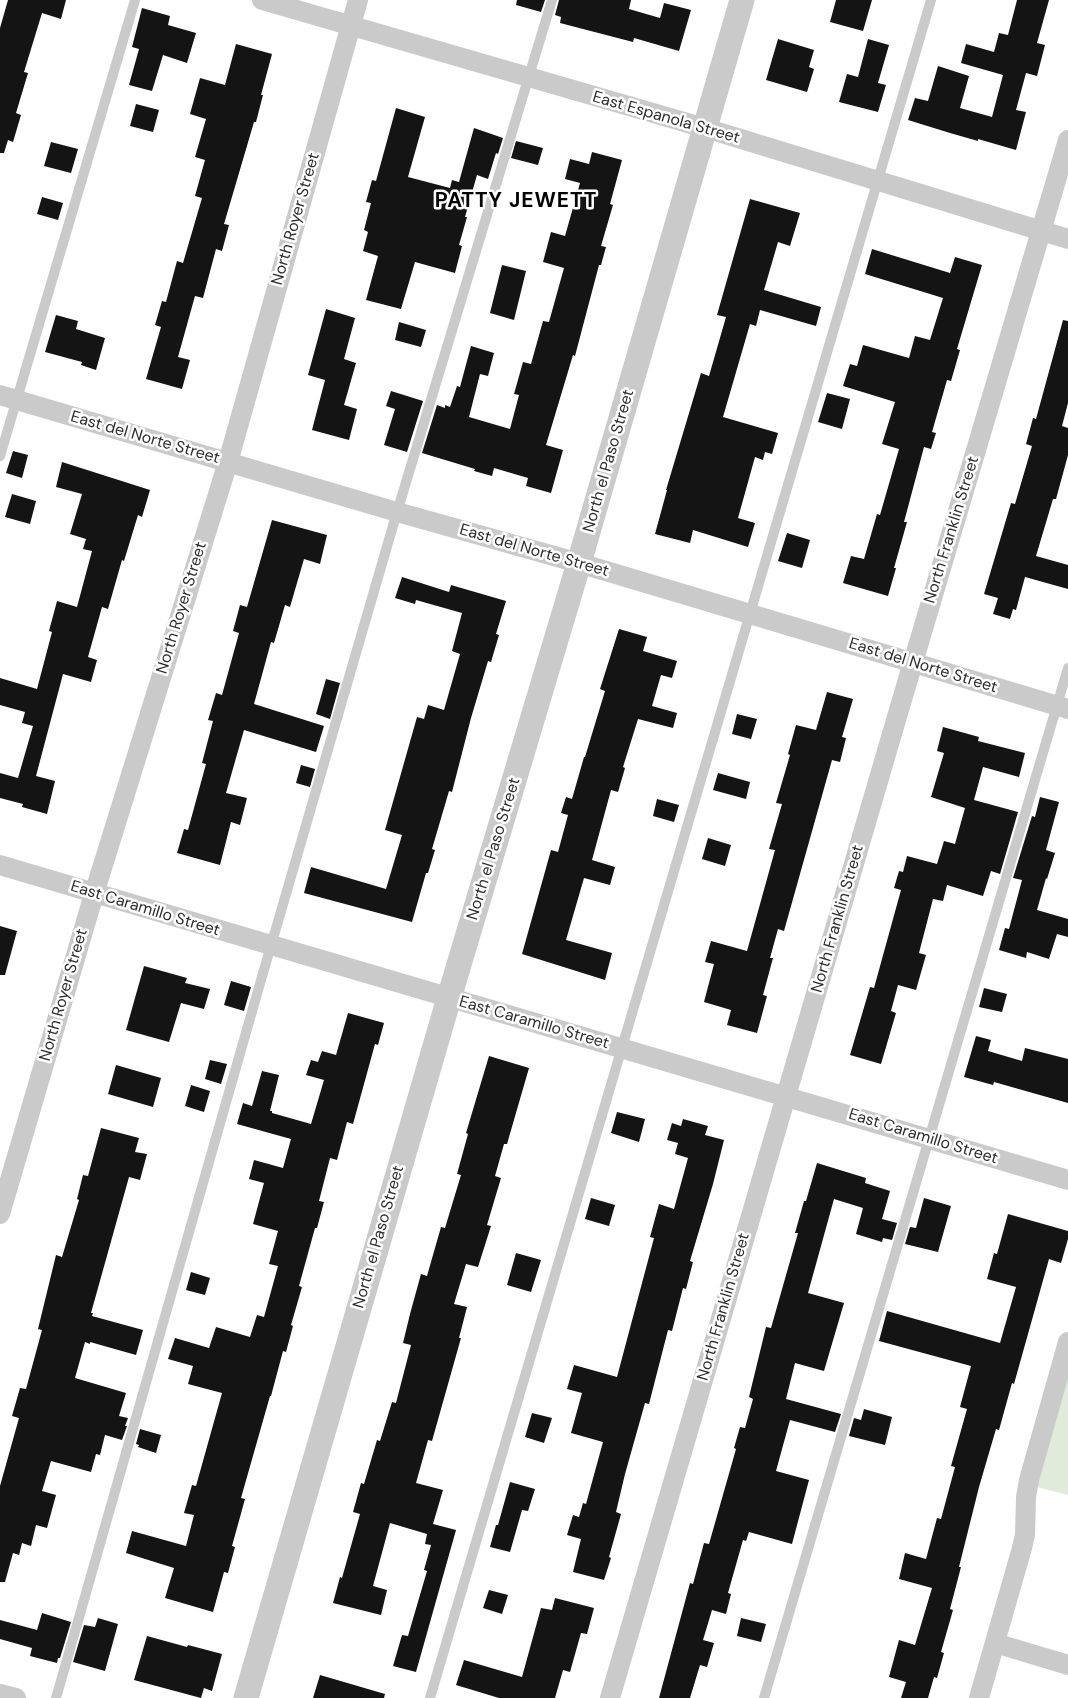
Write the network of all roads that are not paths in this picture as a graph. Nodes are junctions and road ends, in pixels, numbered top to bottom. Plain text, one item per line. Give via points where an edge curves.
1 (135, 0) edge
2 (262, 0) edge
3 (358, 0) edge
4 (552, 0) edge
5 (742, 0) edge
6 (931, 0) edge
7 (350, 26) junction
8 (529, 78) junction
9 (704, 128) junction
10 (1068, 140) edge
11 (877, 182) junction
12 (1041, 230) junction
13 (1068, 239) edge
14 (8, 397) edge
15 (0, 456) edge
16 (228, 462) junction
17 (397, 512) junction
18 (579, 563) junction
19 (750, 615) junction
20 (913, 663) junction
21 (1068, 668) edge
22 (1062, 707) edge
23 (0, 865) edge
24 (94, 894) junction
25 (271, 946) junction
26 (448, 998) junction
27 (622, 1049) junction
28 (786, 1096) junction
29 (930, 1139) junction
30 (1068, 1180) edge
31 (0, 1214) edge
32 (1068, 1342) edge
33 (995, 1643) junction
34 (1068, 1665) edge
35 (0, 1694) edge
36 (16, 1698) edge
37 (56, 1698) edge
38 (246, 1698) edge
39 (430, 1698) edge
40 (610, 1698) edge
41 (764, 1698) edge
42 (980, 1698) edge

1 - 14 lane
2 - 7 street, East Espanola Street
3 - 7 street, North Royer Street
4 - 8 lane
5 - 9 street, North el Paso Street
6 - 11 lane
7 - 8 street, East Espanola Street
7 - 16 street, North Royer Street
8 - 9 street, East Espanola Street
8 - 17 lane
9 - 11 street, East Espanola Street
9 - 18 street, North el Paso Street
10 - 12 street, North Franklin Street
11 - 12 street, East Espanola Street
11 - 19 lane
12 - 13 street, East Espanola Street
12 - 20 street, North Franklin Street
14 - 15 lane
14 - 16 street, East del Norte Street
16 - 17 street, East del Norte Street
16 - 24 street, North Royer Street
17 - 18 street, East del Norte Street
17 - 25 lane
18 - 19 street, East del Norte Street
18 - 26 street, North el Paso Street
19 - 20 street, East del Norte Street
19 - 27 lane
20 - 22 street, East del Norte Street
20 - 28 street, North Franklin Street
21 - 22 lane
22 - 29 lane
23 - 24 street, East Caramillo Street
24 - 25 street, East Caramillo Street
24 - 31 street, North Royer Street
25 - 26 street, East Caramillo Street
25 - 37 lane
26 - 27 street, East Caramillo Street
26 - 38 street, North el Paso Street
27 - 28 street, East Caramillo Street
27 - 39 lane
28 - 29 street, East Caramillo Street
28 - 40 street, North Franklin Street
29 - 30 street, East Caramillo Street
29 - 41 lane
32 - 33 street via 1029,1480 1025,1535
33 - 34 street
33 - 42 street
35 - 36 street

